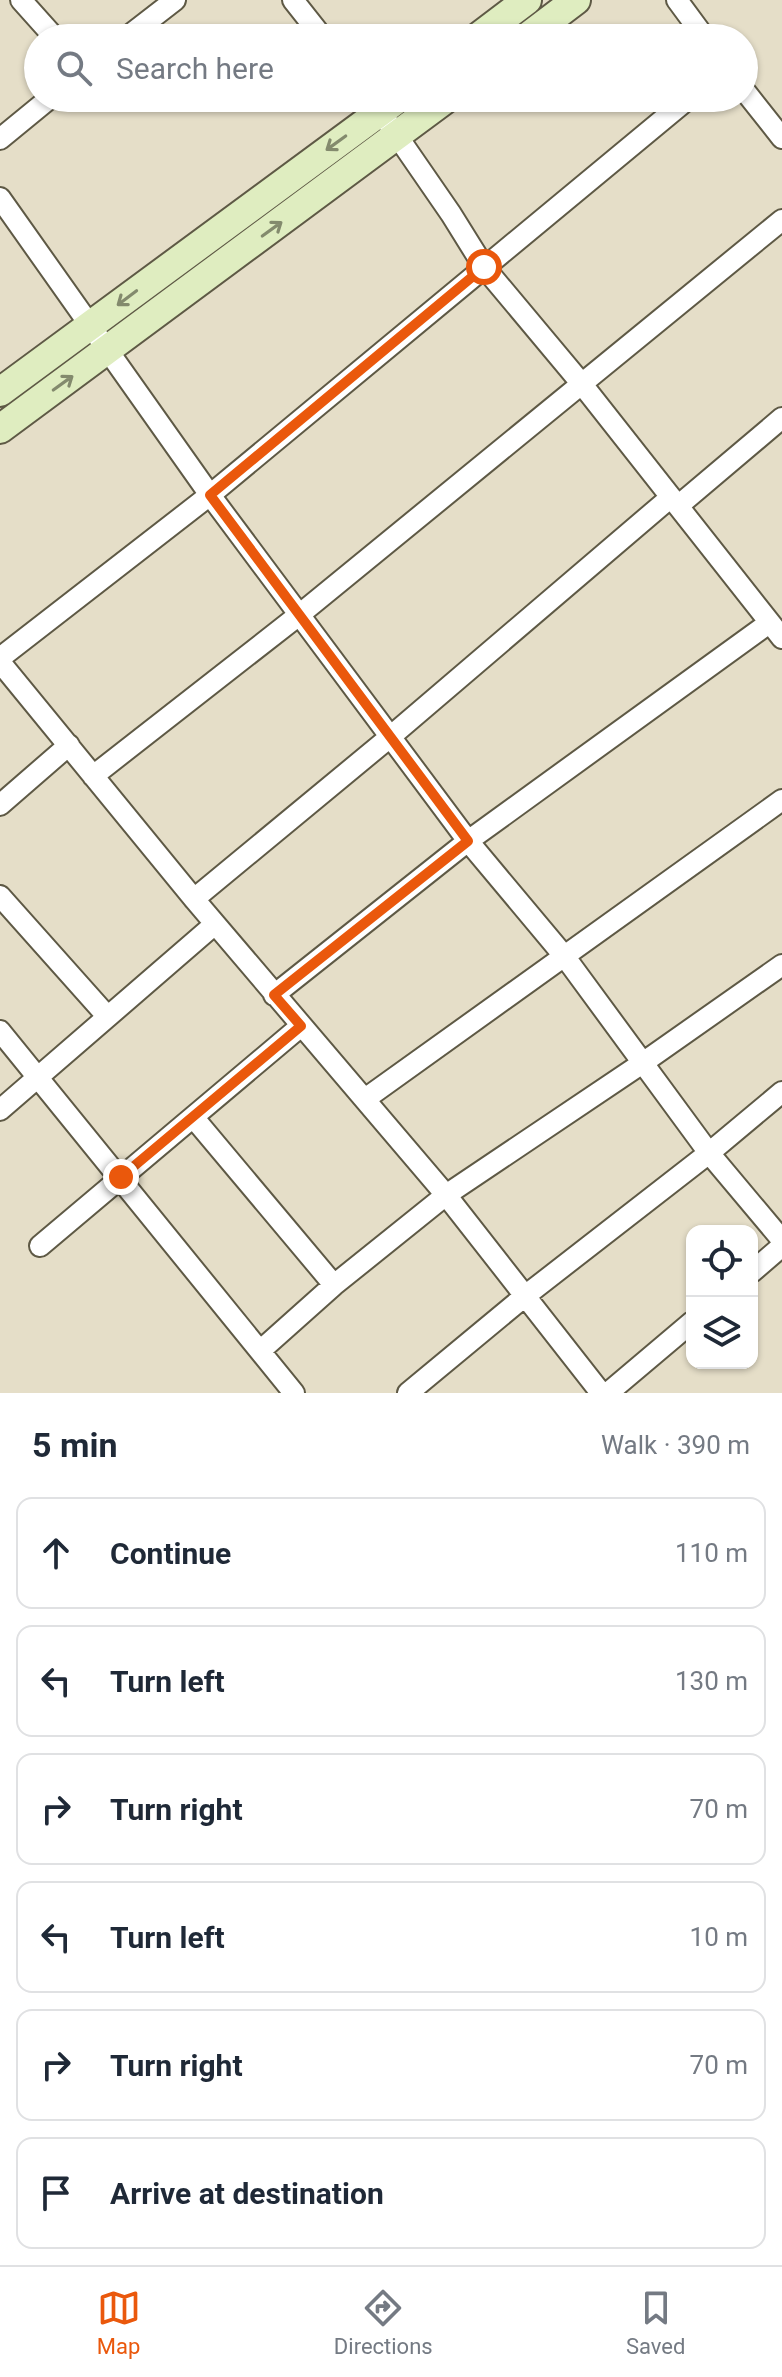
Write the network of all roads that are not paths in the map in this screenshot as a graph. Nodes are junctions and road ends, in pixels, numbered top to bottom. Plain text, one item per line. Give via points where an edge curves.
1 (21, 0) edge
2 (175, 0) edge
3 (293, 0) edge
4 (527, 0) edge
5 (576, 0) edge
6 (677, 0) edge
7 (42, 24) edge
8 (144, 24) edge
9 (312, 24) edge
10 (495, 24) edge
11 (544, 24) edge
12 (695, 24) edge
13 (758, 108) edge
14 (33, 112) edge
15 (371, 112) edge
16 (388, 112) edge
17 (428, 112) edge
18 (672, 112) edge
19 (398, 135) junction
20 (782, 138) edge
21 (0, 139) edge
22 (0, 198) edge
23 (782, 220) edge
24 (484, 267) junction
25 (90, 326) junction
26 (107, 351) junction
27 (581, 383) junction
28 (0, 392) edge
29 (782, 418) edge
30 (0, 429) edge
31 (210, 495) junction
32 (674, 501) junction
33 (299, 615) junction
34 (775, 631) edge
35 (0, 660) edge
36 (390, 737) junction
37 (69, 745) junction
38 (93, 776) junction
39 (782, 800) edge
40 (0, 805) edge
41 (468, 841) junction
42 (0, 896) edge
43 (194, 899) junction
44 (215, 924) junction
45 (565, 957) junction
46 (782, 965) edge
47 (274, 995) junction
48 (107, 1016) junction
49 (301, 1026) junction
50 (0, 1031) edge
51 (644, 1062) junction
52 (38, 1077) junction
53 (782, 1092) edge
54 (365, 1099) junction
55 (0, 1110) edge
56 (193, 1117) junction
57 (709, 1153) junction
58 (121, 1177) junction
59 (446, 1195) junction
60 (782, 1240) edge
61 (40, 1246) dead end
62 (782, 1246) edge
63 (758, 1267) edge
64 (334, 1285) junction
65 (525, 1296) junction
66 (686, 1327) edge
67 (260, 1351) junction
68 (417, 1390) edge
69 (294, 1393) edge
70 (601, 1393) edge
71 (608, 1393) edge

1 - 7 street
2 - 8 street
3 - 9 street
4 - 10 main road
5 - 11 main road
6 - 12 street
13 - 20 street
14 - 21 street
15 -> 25 main road
16 - 19 street
17 - 19 main road
18 - 24 street
19 - 24 street
26 -> 19 main road
22 - 25 street
23 - 27 street
24 - 27 street
24 - 31 street
25 - 26 street
25 - 28 main road
30 -> 26 main road
26 - 31 street
27 - 32 street
27 - 33 street
29 - 32 street
31 - 33 street
31 - 35 street
32 - 34 street
32 - 36 street
33 - 36 street
33 - 38 street
34 - 41 street
35 - 37 street
36 - 41 street
36 - 43 street
37 - 38 street
37 - 40 street
38 - 43 street
39 - 45 street
41 - 45 street
41 - 47 street
42 - 48 street
43 - 44 street
44 - 47 street
44 - 48 street
45 - 51 street
45 - 54 street
46 - 51 street
47 - 49 street
48 - 52 street
49 - 54 street
49 - 56 street
50 - 52 street
51 - 57 street
51 - 59 street
52 - 55 street
52 - 58 street
53 - 57 street
54 - 59 street
56 - 58 street
56 - 64 street
57 - 60 street
57 - 65 street
58 - 61 street
58 - 67 street
59 - 64 street
59 - 65 street
62 - 63 street
64 - 67 street
65 - 68 street
65 - 70 street
66 - 71 street
67 - 69 street

